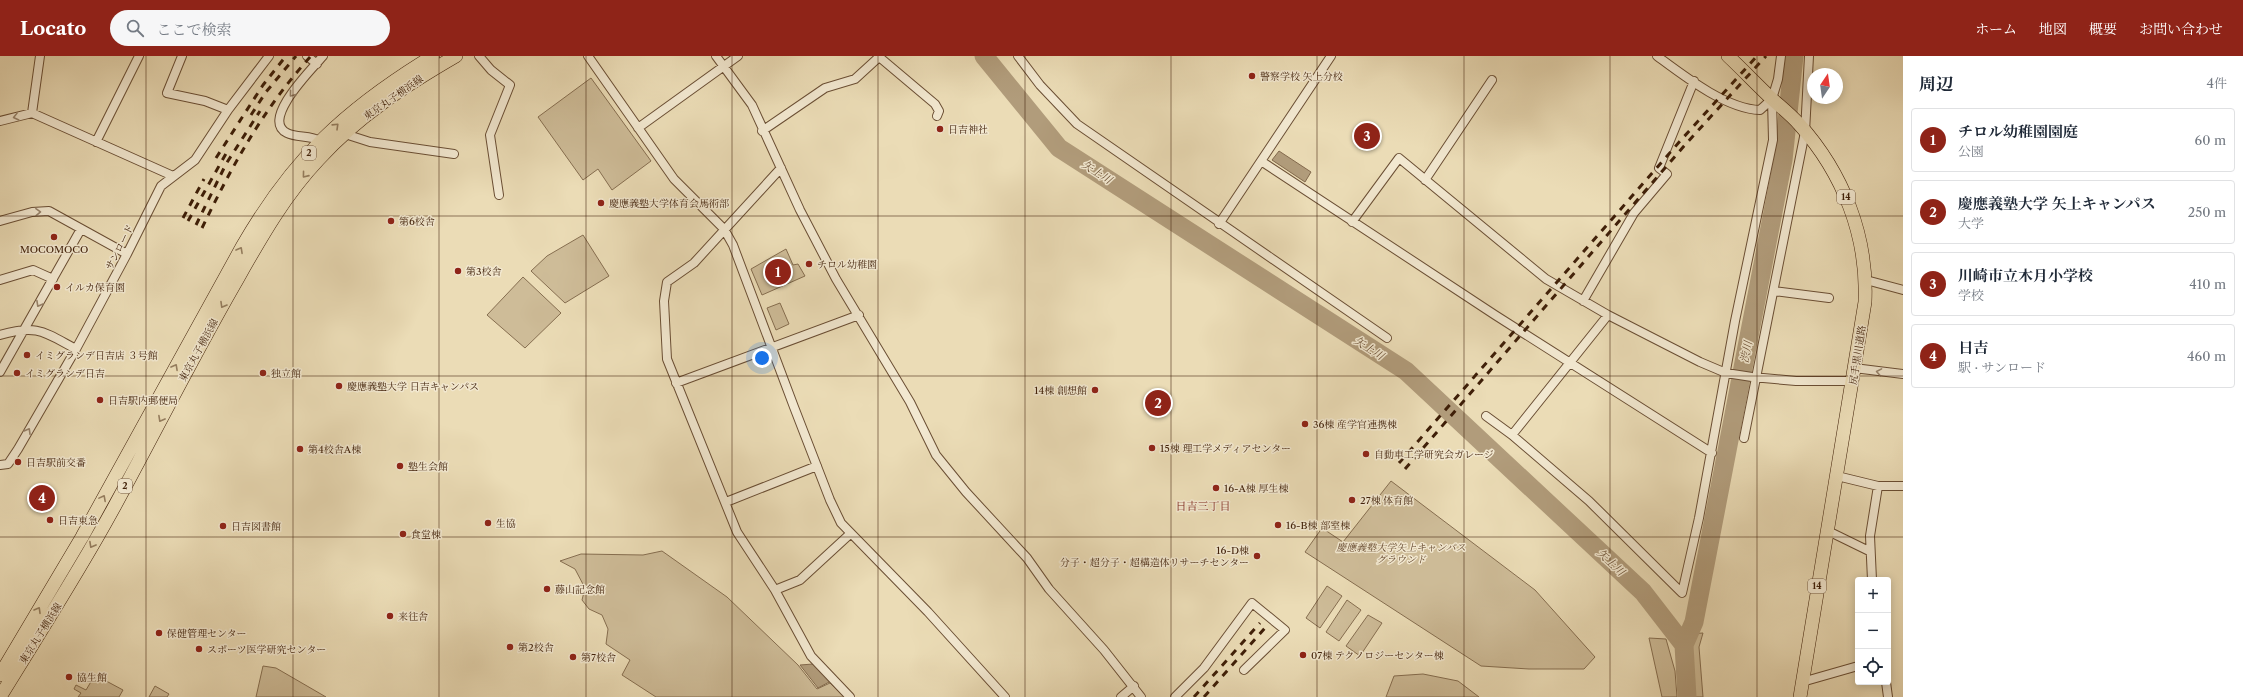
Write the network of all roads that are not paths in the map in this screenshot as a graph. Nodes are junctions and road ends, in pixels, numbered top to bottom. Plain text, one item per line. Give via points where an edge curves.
1 (40, 56) edge
2 (139, 56) edge
3 (182, 56) edge
4 (269, 56) edge
5 (307, 56) edge
6 (324, 56) edge
7 (433, 56) edge
8 (456, 56) edge
9 (479, 56) edge
10 (588, 56) edge
11 (716, 56) edge
12 (738, 56) edge
13 (1018, 56) edge
14 (1331, 56) edge
15 (1657, 56) edge
16 (1728, 56) edge
17 (1781, 56) edge
18 (1809, 56) edge
19 (879, 57) edge
20 (317, 64) junction
21 (724, 68) junction
22 (1492, 80) dead end
23 (1694, 81) junction
24 (1772, 99) junction
25 (228, 110) junction
26 (32, 113) junction
27 (937, 116) dead end
28 (0, 121) edge
29 (638, 128) junction
30 (1802, 128) junction
31 (762, 131) junction
32 (344, 134) junction
33 (320, 141) junction
34 (96, 142) junction
35 (454, 154) dead end
36 (1261, 160) junction
37 (781, 168) junction
38 (173, 176) junction
39 (1425, 180) junction
40 (499, 195) dead end
41 (0, 221) edge
42 (1352, 222) junction
43 (1219, 224) junction
44 (81, 229) junction
45 (724, 229) junction
46 (127, 254) junction
47 (53, 278) junction
48 (0, 280) edge
49 (1866, 280) junction
50 (1903, 290) edge
51 (1774, 291) junction
52 (1829, 298) dead end
53 (1583, 301) junction
54 (859, 315) junction
55 (1608, 315) junction
56 (25, 330) junction
57 (0, 335) edge
58 (1387, 338) dead end
59 (76, 348) junction
60 (771, 348) junction
61 (1569, 363) junction
62 (1854, 368) junction
63 (0, 372) edge
64 (1728, 373) junction
65 (1903, 374) edge
66 (1754, 377) junction
67 (1853, 381) junction
68 (676, 383) junction
69 (1486, 416) dead end
70 (1512, 435) junction
71 (1744, 438) dead end
72 (1712, 454) junction
73 (2, 464) edge
74 (817, 466) junction
75 (1837, 476) junction
76 (1878, 486) junction
77 (1903, 486) edge
78 (726, 502) junction
79 (1826, 530) junction
80 (850, 534) junction
81 (1869, 551) junction
82 (1872, 577) edge
83 (775, 590) junction
84 (1855, 667) edge
85 (1244, 670) dead end
86 (0, 675) edge
87 (1802, 682) junction
88 (1886, 685) edge
89 (1134, 686) junction
90 (2, 688) edge
91 (850, 697) edge
92 (1005, 697) edge
93 (1120, 697) edge
94 (1141, 697) edge
95 (1175, 697) edge
96 (1800, 697) edge
97 (1888, 697) edge

1 - 26 street
2 - 34 street
3 - 25 street via 167,93 205,101
4 - 25 street, サンロード
5 - 20 street
6 - 20 street
33 -> 7 main road, 東京丸子横浜線 / 2 via 368,98
8 - 32 main road, 東京丸子横浜線 / 2 via 396,93
9 - 40 street via 491,70 510,85 490,135
10 - 29 street
11 - 21 street
12 - 21 street
13 - 43 street via 1040,85 1077,124
14 - 36 street
15 - 23 street
16 - 24 main road, 尻手黒川道路 / 14
17 - 24 street
18 - 30 street
19 - 27 street via 935,104 939,111
19 - 31 street via 855,79 825,88
20 -> 33 street via 285,104 279,114 278,123 287,134
21 - 29 street
21 - 31 street via 752,105
22 - 39 street
23 - 24 street via 1731,104 1746,110 1760,110
23 - 53 street via 1660,168 1667,174 1634,213
24 - 30 main road, 尻手黒川道路 / 14
24 - 64 street via 1773,140
25 - 38 street, サンロード via 195,160
26 -> 28 street
26 - 34 street
29 - 45 street via 674,179
30 - 49 main road, 尻手黒川道路 / 14 via 1833,171 1846,196 1859,232
30 - 51 street
31 - 37 street
32 - 35 street via 370,142
32 -> 90 main road, 東京丸子横浜線 / 2 via 308,172 264,231 72,583
86 -> 33 main road, 東京丸子横浜線 / 2 via 82,537 259,217 285,179
34 - 38 street
36 - 42 street
36 - 43 street
37 - 45 street
37 - 54 street via 836,279
38 - 46 street, サンロード via 161,186
39 - 42 street via 1399,158
39 - 53 street via 1546,279
41 -> 44 street via 32,212 49,212
42 - 61 street
43 - 58 street
44 - 46 street
44 - 47 street
45 - 60 street via 734,246
45 - 68 street via 694,263 667,282 664,331 666,359
46 - 59 street, サンロード
47 - 48 street via 33,270
47 -> 56 street
49 - 50 street
49 - 62 main road, 尻手黒川道路 / 14
51 - 52 street
51 - 66 street
53 - 55 street
54 - 60 street
54 - 89 street via 910,402 936,455 966,492 1027,558 1049,589
55 - 61 street
55 - 64 street via 1700,362
56 - 57 street
56 - 59 street via 43,331
56 - 63 street
73 -> 59 street, サンロード
60 - 68 street
60 - 74 street
61 - 70 street
61 - 72 street
65 -> 62 street
62 - 67 main road, 尻手黒川道路 / 14
64 - 66 street
64 - 72 street
66 - 67 street via 1796,381
66 - 71 street
67 - 75 main road, 尻手黒川道路 / 14
68 - 78 street
69 - 70 street
70 - 72 street via 1589,501 1682,594
74 - 78 street
74 - 80 street via 841,523
75 - 76 street
75 - 79 main road, 尻手黒川道路 / 14
76 - 77 street
76 - 81 street
78 - 83 street via 737,532
79 - 81 street
79 - 87 main road, 尻手黒川道路 / 14
80 - 83 street via 800,580
80 - 92 street via 928,612
81 - 82 street
83 - 91 street via 811,656
84 - 87 street
85 - 95 street via 1285,630 1252,603 1204,668
87 - 96 main road, 尻手黒川道路 / 14
88 - 97 street
89 - 93 street
89 - 94 street

